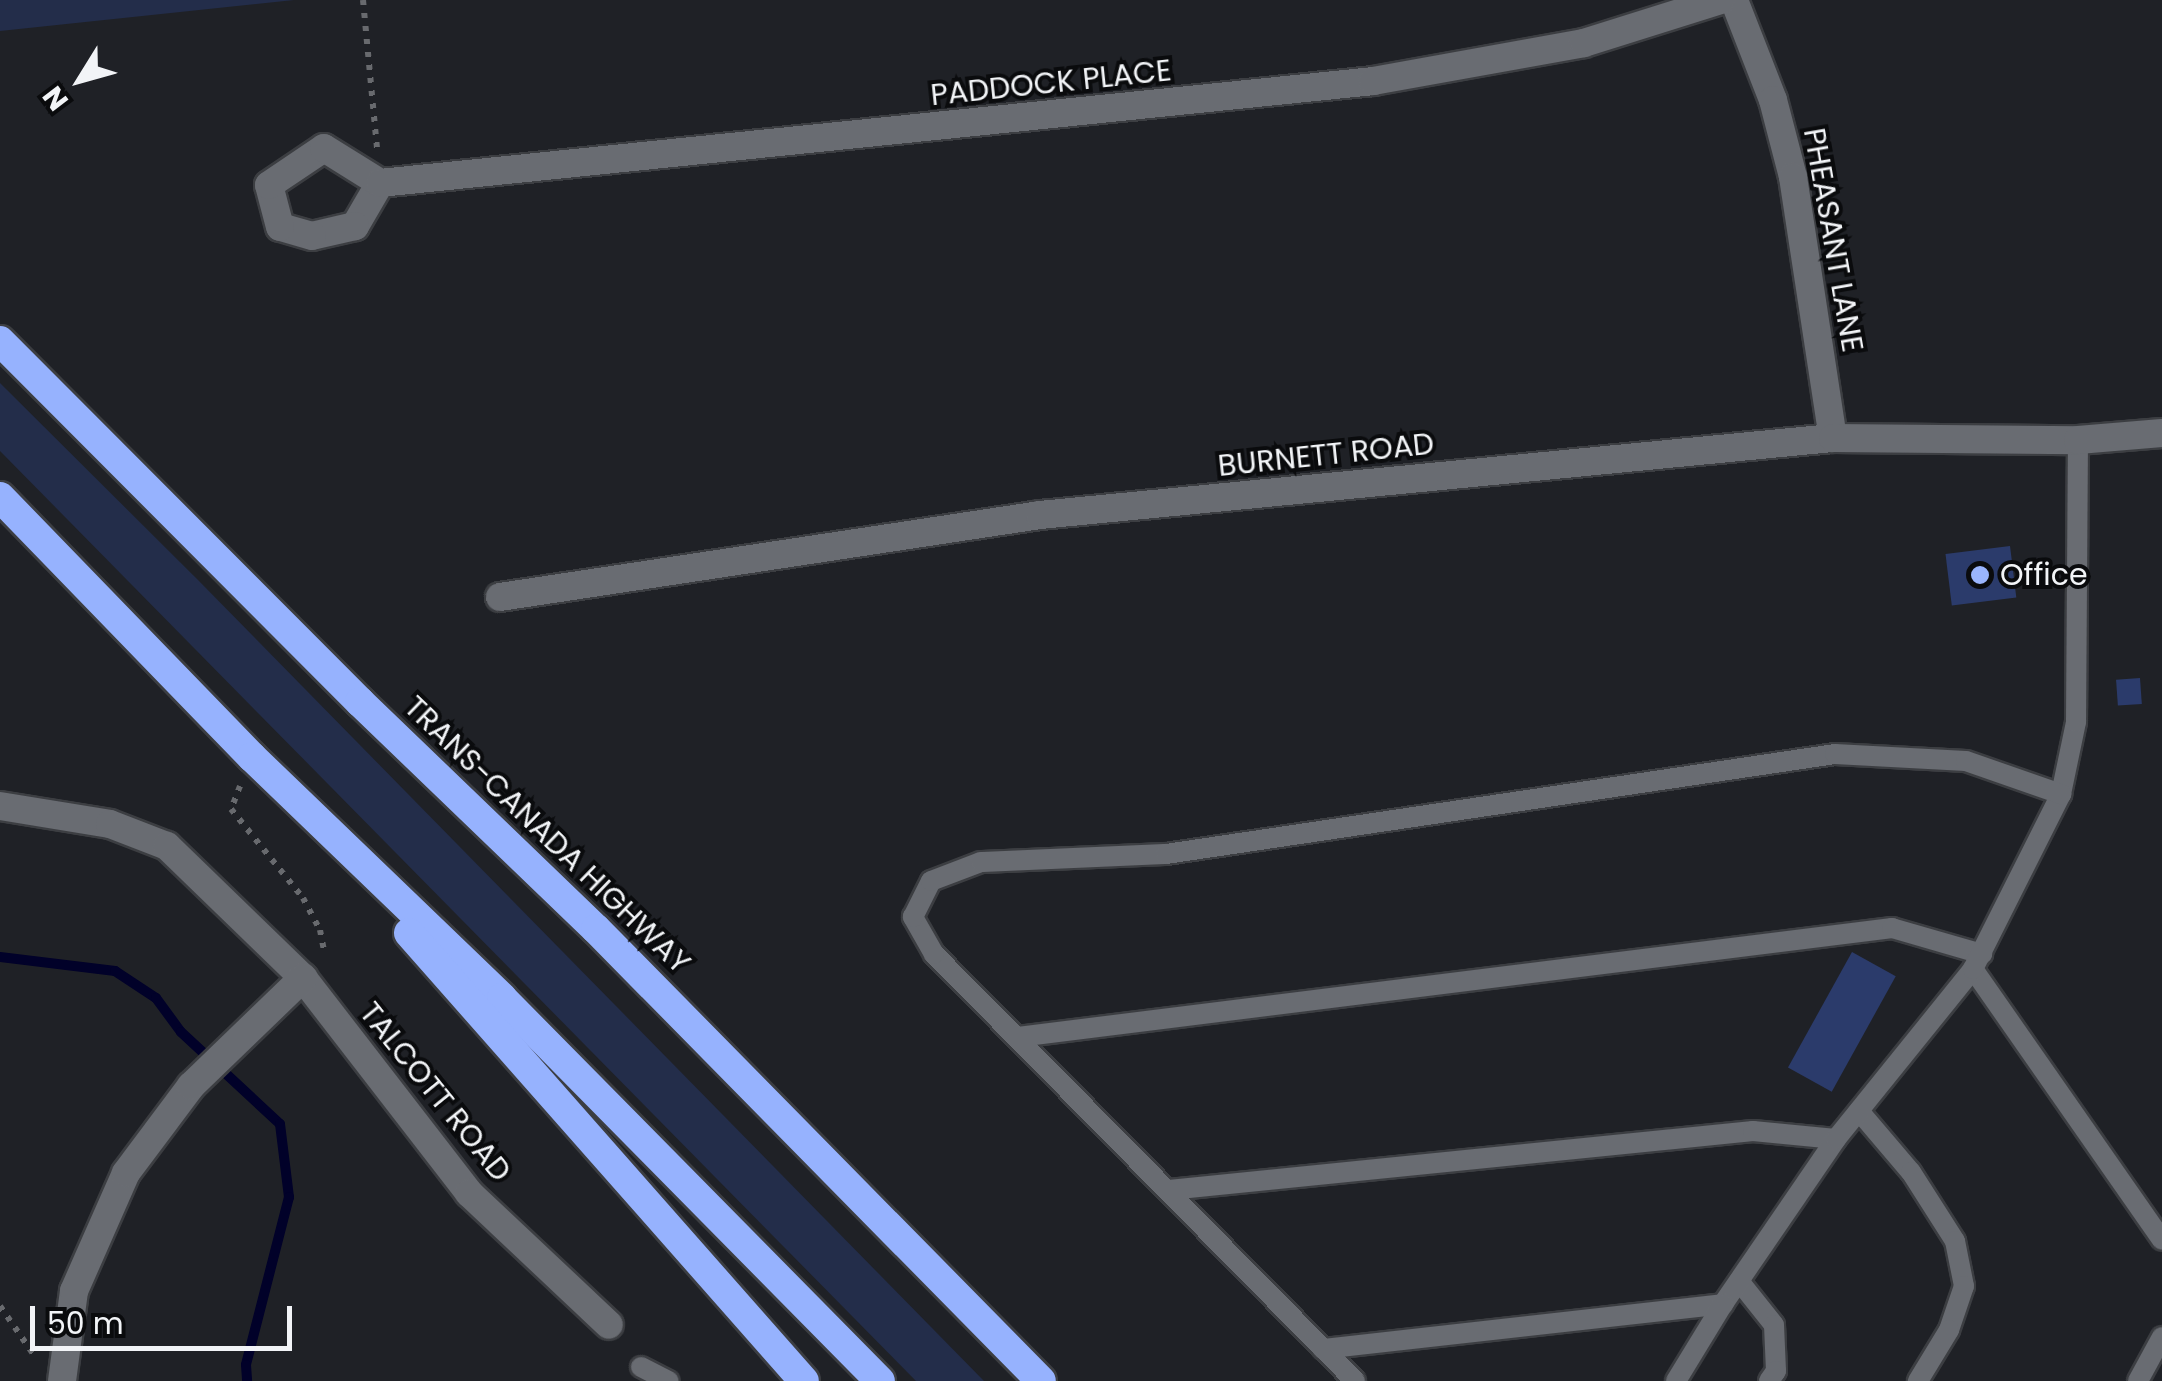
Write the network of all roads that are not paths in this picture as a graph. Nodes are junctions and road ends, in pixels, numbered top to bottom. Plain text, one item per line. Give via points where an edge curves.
1 (1720, 0) edge
2 (1734, 0) edge
3 (380, 183) road end
4 (0, 342) edge
5 (2162, 433) edge
6 (1833, 438) junction
7 (2078, 440) junction
8 (0, 497) edge
9 (500, 597) dead end
10 (2061, 794) junction
11 (0, 806) edge
12 (308, 812) junction
13 (1978, 962) junction
14 (303, 978) junction
15 (1018, 1037) junction
16 (1859, 1111) junction
17 (1836, 1140) junction
18 (1168, 1190) junction
19 (2162, 1240) edge
20 (1738, 1280) junction
21 (1722, 1304) junction
22 (609, 1325) dead end
23 (2162, 1337) edge
24 (1323, 1349) junction
25 (641, 1367) dead end
26 (62, 1381) edge
27 (669, 1381) edge
28 (804, 1381) edge
29 (880, 1381) edge
30 (1041, 1381) edge
31 (1355, 1381) edge
32 (1676, 1381) edge
33 (1769, 1381) edge
34 (1918, 1381) edge
35 (2138, 1381) edge

1 - 3 street, PADDOCK PLACE via 1584,42 1373,81
2 - 6 street, PHEASANT LANE via 1773,100 1793,176
4 - 30 highway, TRANS-CANADA HIGHWAY via 596,929
5 - 7 street, BURNETT ROAD
6 - 7 street, BURNETT ROAD
6 - 9 street, BURNETT ROAD via 1040,515
7 - 10 lane via 2076,722
8 - 12 highway
10 - 13 lane
10 - 15 lane via 1966,761 1835,754 1166,854 981,862 932,881 913,917 934,954
11 - 14 street, TALCOTT ROAD via 110,824 168,846
12 - 28 highway
12 - 29 highway
13 - 15 lane via 1892,928
13 - 16 lane
13 - 19 lane
14 - 22 street, TALCOTT ROAD via 469,1193
14 - 26 street via 191,1086 126,1173 74,1291
15 - 18 lane
16 - 17 lane
16 - 34 lane via 1911,1172 1955,1241 1964,1286 1949,1330
17 - 18 lane via 1753,1131
17 - 20 lane
18 - 24 lane
20 - 21 lane
20 - 33 lane via 1774,1325 1776,1371
21 - 24 lane
21 - 32 lane
23 - 35 lane
24 - 31 lane
25 - 27 lane

